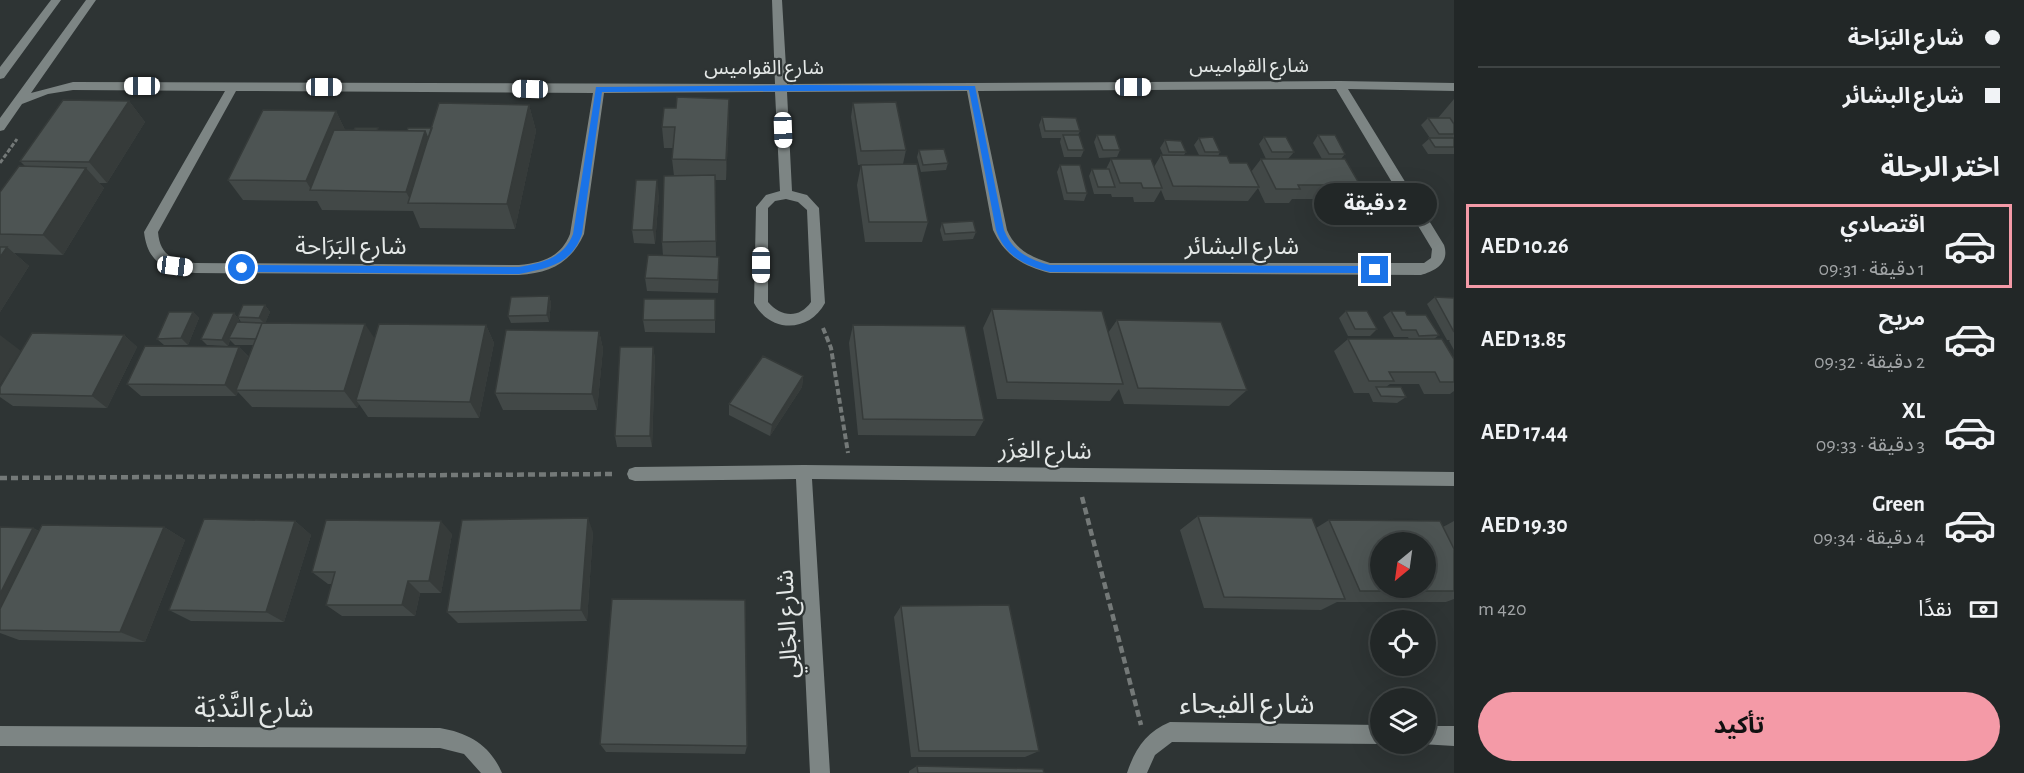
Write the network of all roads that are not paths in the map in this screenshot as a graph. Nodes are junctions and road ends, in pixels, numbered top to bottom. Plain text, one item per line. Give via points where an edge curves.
1 (56, 0) edge
2 (90, 0) edge
3 (777, 0) edge
4 (4, 67) edge
5 (43, 69) junction
6 (0, 75) edge
7 (1340, 85) junction
8 (73, 86) junction
9 (233, 86) junction
10 (781, 87) junction
11 (1454, 87) edge
12 (972, 88) junction
13 (599, 89) junction
14 (20, 101) junction
15 (0, 127) edge
16 (786, 194) junction
17 (804, 472) junction
18 (634, 474) road end
19 (1454, 479) edge
20 (1370, 735) edge
21 (0, 736) edge
22 (1436, 736) edge
23 (1454, 736) edge
24 (492, 773) edge
25 (820, 773) edge
26 (1137, 773) edge

1 - 4 street
2 - 5 street
3 - 10 street
4 - 6 street
5 - 8 street, شارع القواميس via 54,80
5 - 14 street
7 - 11 street, شارع القواميس
7 - 12 street, شارع القواميس
7 - 12 street, شارع البشائر via 1439,249 1439,259 1433,266 1422,270 1050,268 1032,264 1016,255 1000,230
8 - 9 street, شارع القواميس
8 - 14 street, شارع القواميس
9 - 13 street, شارع القواميس
9 - 13 street, شارع البَرَاحة via 151,232 152,246 160,258 175,266 519,270 551,264 573,245 577,234
10 - 12 street, شارع القواميس
10 - 13 street, شارع القواميس
10 - 16 street
14 - 15 street
16 - 16 street via 802,198 813,208 818,303 803,319 790,321 777,319 760,303 762,207 771,198
17 - 18 street, شارع الغِزَر
17 - 19 street, شارع الغِزَر
17 - 25 street, شارع الجَالِي
20 - 26 street, شارع الفيحاء via 1170,732 1147,749
21 - 24 street, شارع النَّدْيَة via 440,738 463,741 481,754
22 - 23 street

